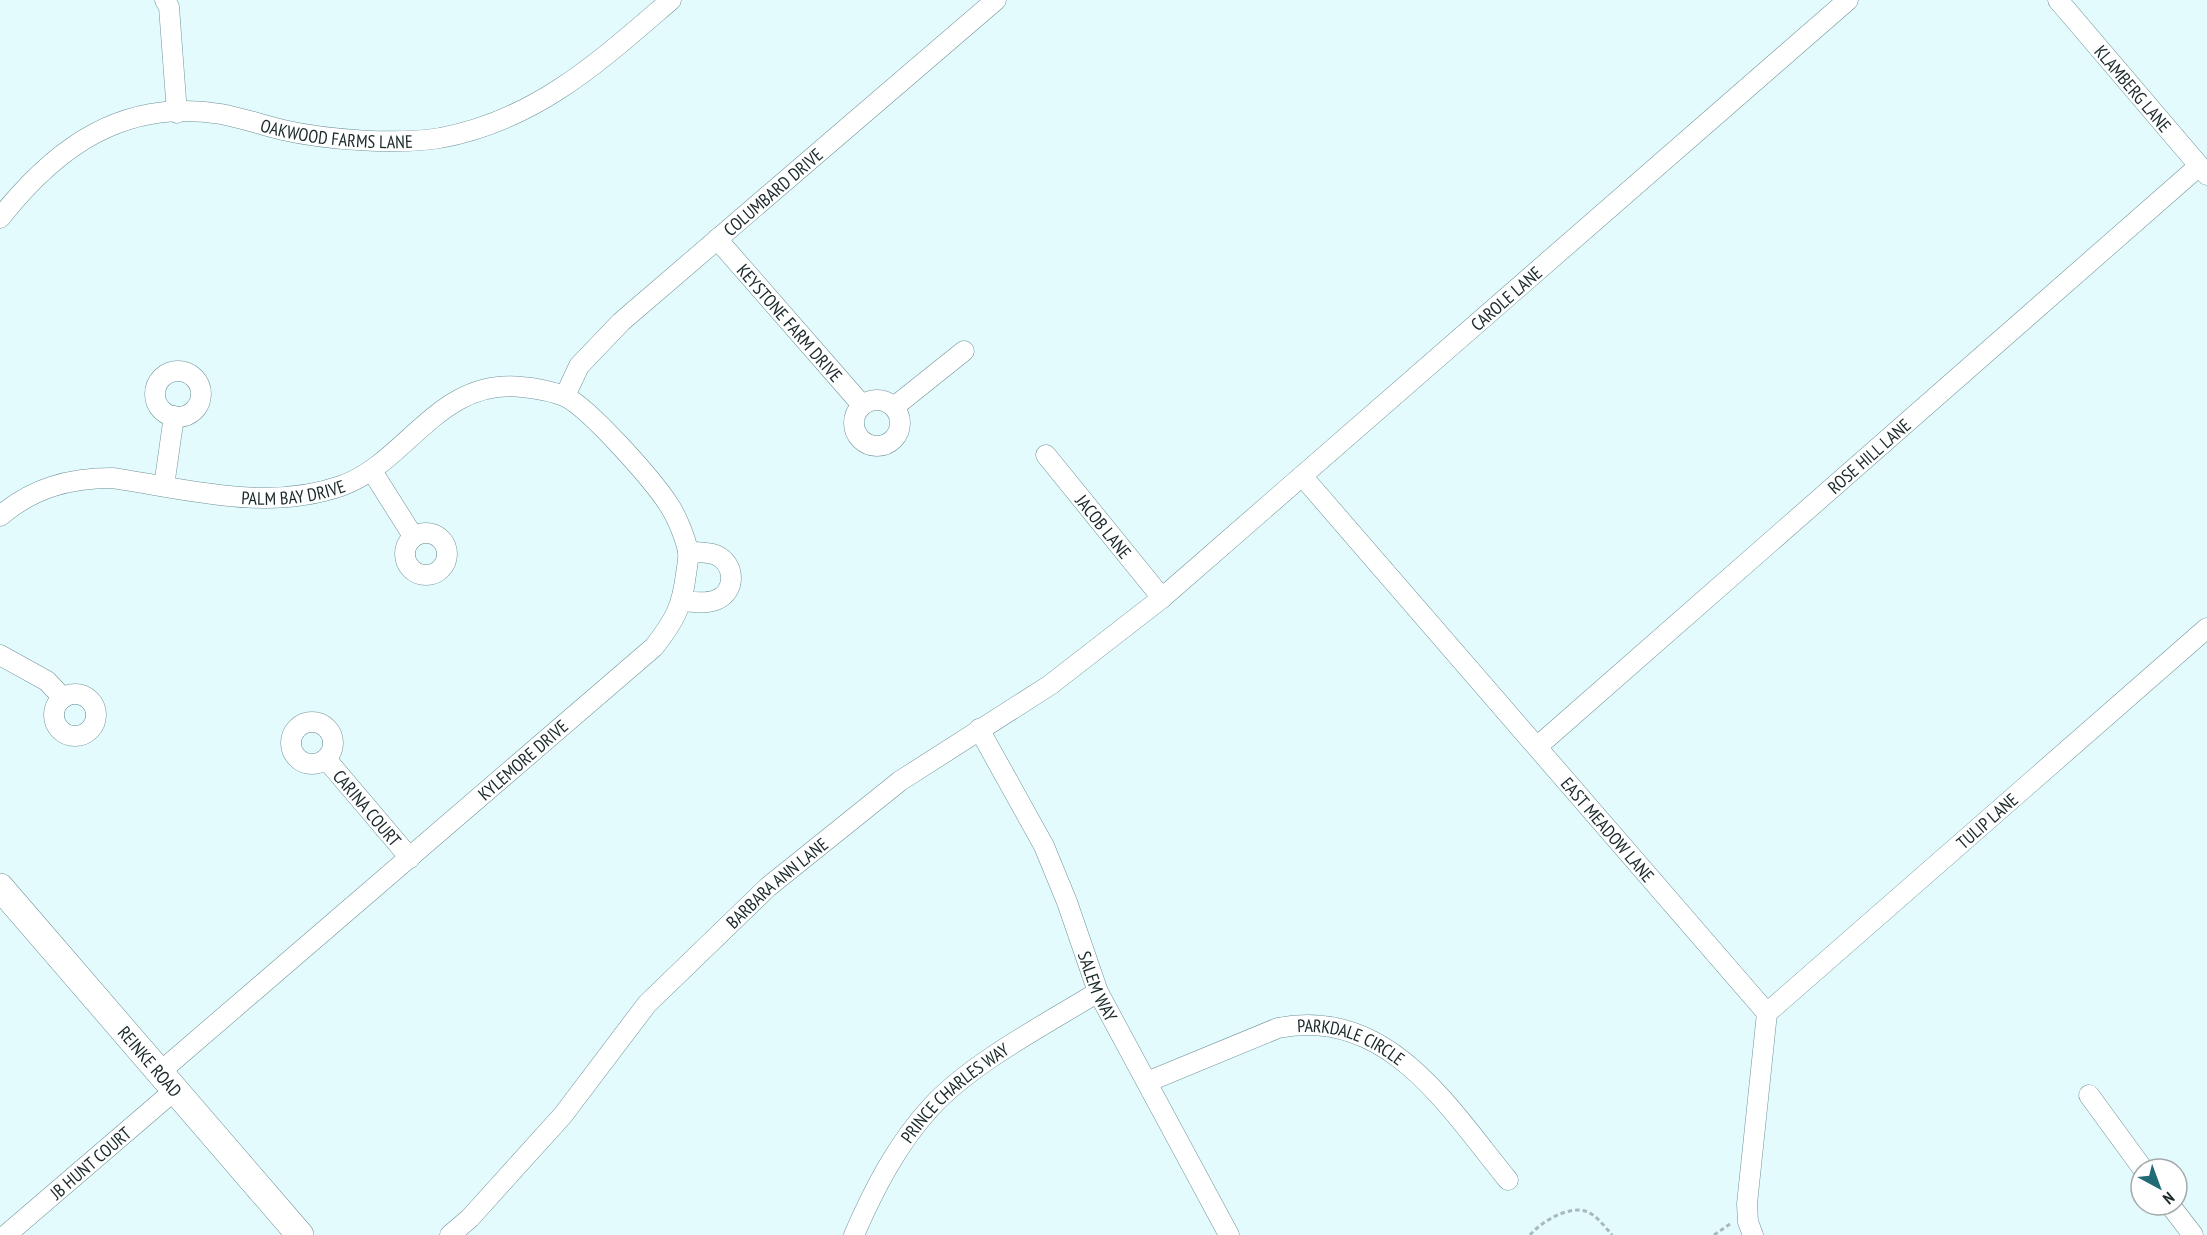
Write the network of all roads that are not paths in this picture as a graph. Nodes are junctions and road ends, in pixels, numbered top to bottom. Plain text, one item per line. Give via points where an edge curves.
1 (165, 0) edge
2 (996, 0) edge
3 (1848, 0) edge
4 (2058, 0) edge
5 (666, 2) edge
6 (177, 113) junction
7 (2203, 171) edge
8 (0, 218) edge
9 (717, 239) junction
10 (964, 351) dead end
11 (565, 396) junction
12 (862, 405) junction
13 (894, 407) junction
14 (174, 416) dead end
15 (1046, 454) dead end
16 (372, 471) junction
17 (1304, 477) junction
18 (164, 486) junction
19 (0, 516) edge
20 (413, 536) dead end
21 (688, 552) junction
22 (1162, 598) junction
23 (683, 602) junction
24 (2207, 628) edge
25 (0, 655) edge
26 (63, 698) dead end
27 (979, 729) junction
28 (1538, 746) junction
29 (326, 759) dead end
30 (410, 858) junction
31 (0, 887) edge
32 (1098, 992) junction
33 (1767, 1013) junction
34 (167, 1081) junction
35 (1147, 1082) junction
36 (2089, 1095) dead end
37 (2134, 1157) edge
38 (1508, 1180) dead end
39 (2179, 1217) edge
40 (6, 1235) edge
41 (300, 1235) edge
42 (450, 1235) edge
43 (854, 1235) edge
44 (1229, 1235) edge
45 (1753, 1235) edge
46 (2193, 1235) edge

1 - 6 street via 169,7
2 - 9 street, COLUMBARD DRIVE
3 - 17 street, CAROLE LANE
4 - 7 street, KLAMBERG LANE
5 - 6 street, OAKWOOD FARMS LANE via 580,77 541,101 483,126 441,138 394,143 284,130 220,114
6 - 8 street, OAKWOOD FARMS LANE via 131,116 94,133 47,166
7 - 28 street, ROSE HILL LANE
9 - 11 street, COLUMBARD DRIVE via 598,344 579,366
9 - 12 street, KEYSTONE FARM DRIVE
10 - 13 street
11 - 16 street, PALM BAY DRIVE via 522,387 494,388 468,395 424,423
11 - 21 street, KYLEMORE DRIVE via 592,418 657,488 671,507
12 - 13 street via 874,400
12 - 13 street via 854,427 861,441 876,447 897,436 900,421
14 - 18 street
15 - 22 street, JACOB LANE
16 - 18 street, PALM BAY DRIVE via 321,492 269,500
16 - 20 street
17 - 22 street, CAROLE LANE
17 - 28 street, EAST MEADOW LANE
18 - 19 street, PALM BAY DRIVE via 112,478 64,482 41,490
21 - 23 street, KYLEMORE DRIVE
21 - 23 street via 718,556 729,566 731,583 718,600
22 - 27 street, BARBARA ANN LANE via 1050,685
23 - 30 street, KYLEMORE DRIVE via 674,622 654,647
24 - 33 street, TULIP LANE
25 - 26 street via 47,681
27 - 32 street, SALEM WAY via 1044,846
27 - 42 street, BARBARA ANN LANE via 900,781 817,846 691,960 647,1004 562,1115 470,1218
28 - 33 street, EAST MEADOW LANE
29 - 30 street, CARINA COURT
30 - 34 street, KYLEMORE DRIVE
31 - 34 street, REINKE ROAD
32 - 35 street, SALEM WAY
32 - 43 street, PRINCE CHARLES WAY via 975,1071 932,1107 877,1183
33 - 45 street via 1747,1204
34 - 40 street, JB HUNT COURT
34 - 41 street, REINKE ROAD
35 - 38 street, PARKDALE CIRCLE via 1278,1028 1298,1024 1341,1029 1398,1055 1431,1086
35 - 44 street, SALEM WAY
36 - 37 street
39 - 46 street

